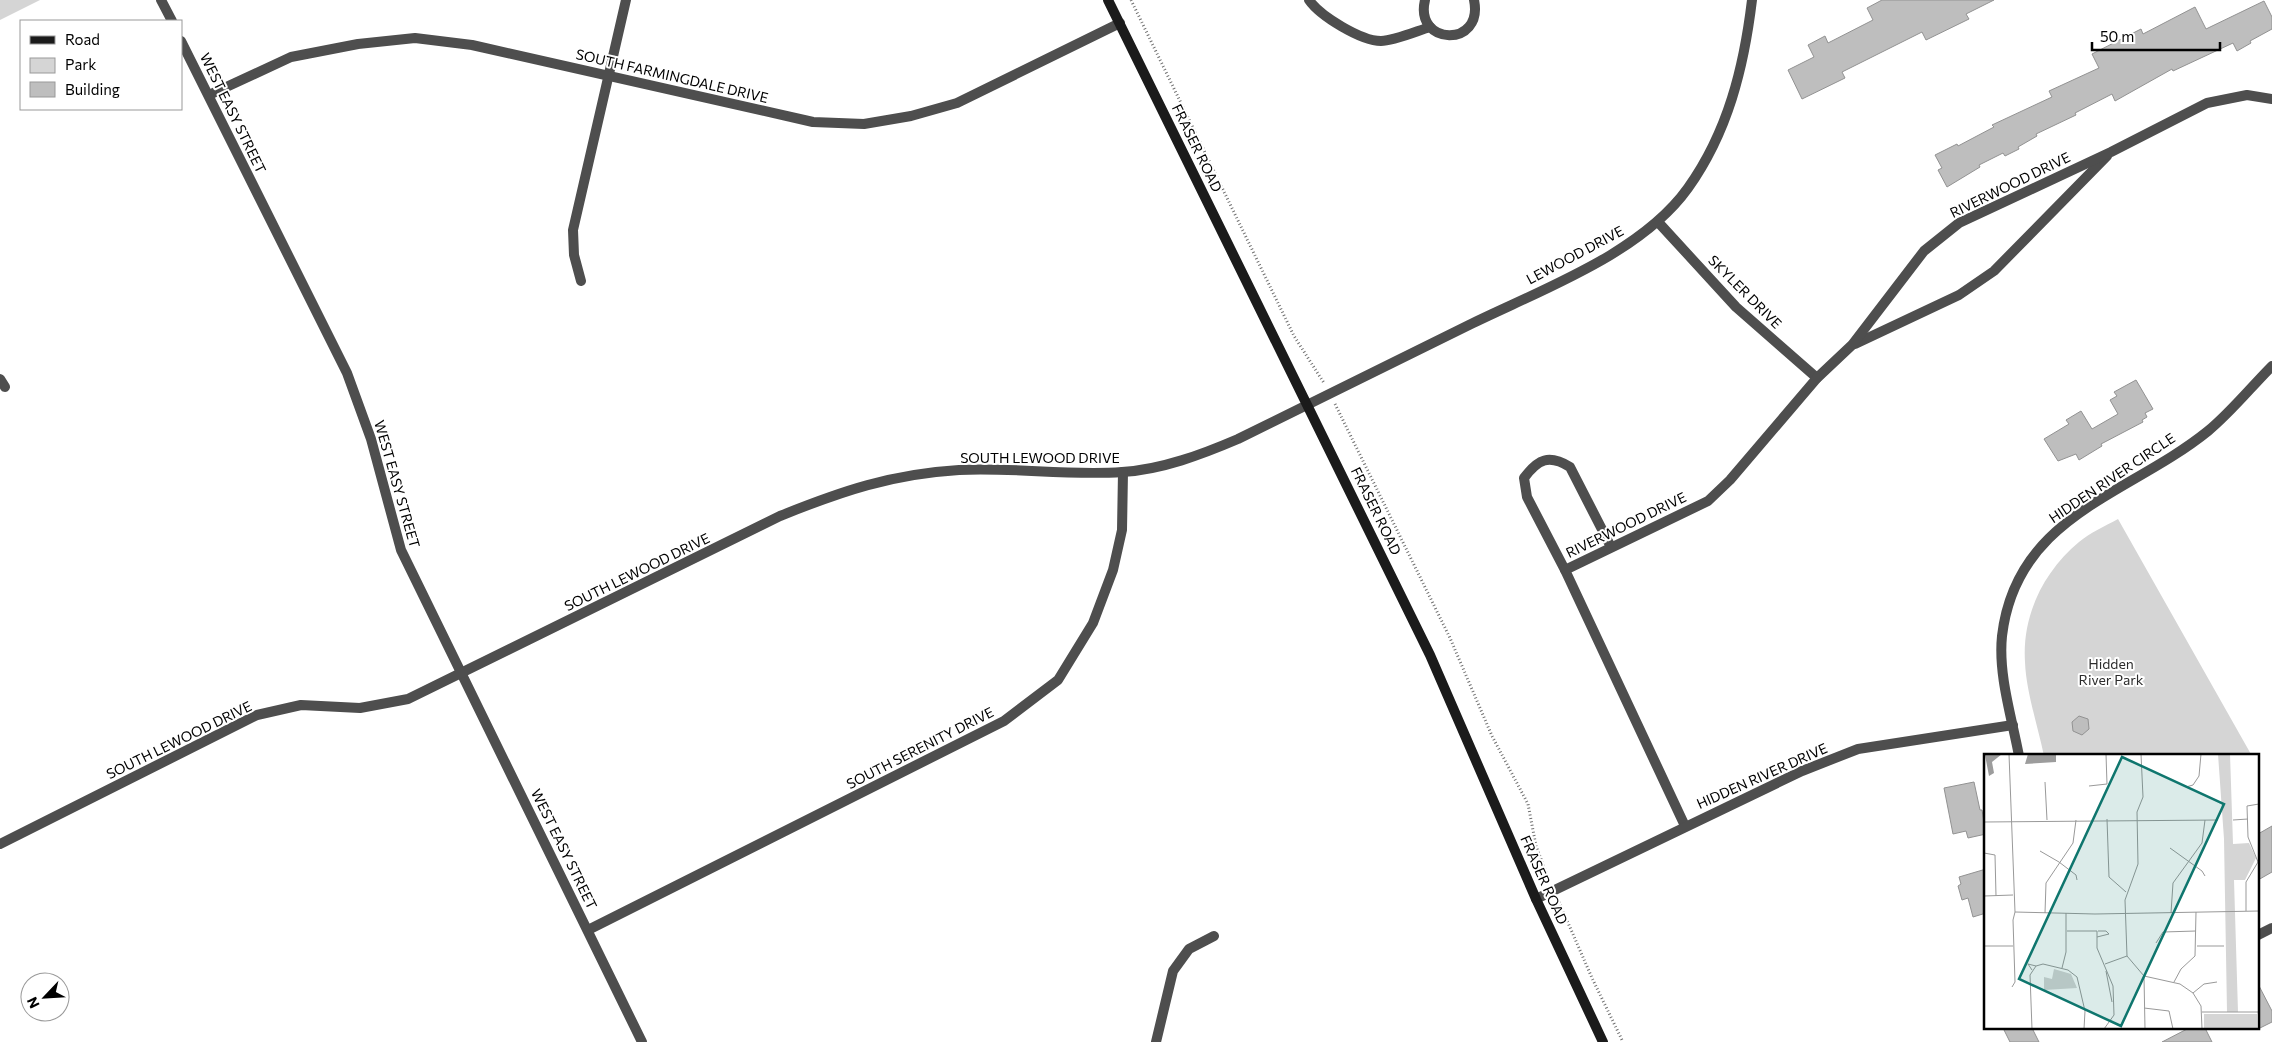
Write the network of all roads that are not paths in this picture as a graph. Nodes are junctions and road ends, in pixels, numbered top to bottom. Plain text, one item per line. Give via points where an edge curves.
1 (161, 0) edge
2 (626, 0) edge
3 (1108, 0) edge
4 (1309, 0) edge
5 (1425, 0) edge
6 (1474, 0) edge
7 (1752, 0) edge
8 (171, 20) edge
9 (1120, 23) junction
10 (1430, 27) junction
11 (182, 42) edge
12 (607, 77) junction
13 (209, 95) junction
14 (2272, 99) edge
15 (2111, 152) junction
16 (1658, 222) junction
17 (581, 281) dead end
18 (1852, 345) junction
19 (2272, 366) edge
20 (1817, 378) junction
21 (1308, 404) junction
22 (1123, 472) junction
23 (1611, 548) junction
24 (1565, 570) junction
25 (463, 674) junction
26 (2013, 725) junction
27 (2019, 754) edge
28 (1685, 826) junction
29 (0, 844) edge
30 (1536, 899) junction
31 (2272, 928) edge
32 (588, 930) junction
33 (2260, 934) edge
34 (1214, 936) dead end
35 (642, 1042) edge
36 (1156, 1042) edge
37 (1603, 1042) edge

1 - 8 street
2 - 12 street
3 - 9 street, FRASER ROAD
4 - 10 street via 1316,11 1346,30 1381,41
5 - 10 street via 1424,18
6 - 10 street via 1476,11 1473,21 1463,32 1448,36
7 - 16 street, LEWOOD DRIVE via 1735,94 1717,138 1688,188
9 - 12 street, SOUTH FARMINGDALE DRIVE via 957,103 911,116 864,124 813,122
9 - 21 street, FRASER ROAD
11 - 13 street, WEST EASY STREET
12 - 13 street, SOUTH FARMINGDALE DRIVE via 472,45 415,38 358,44 291,57
12 - 17 street via 573,230 574,255
13 - 25 street, WEST EASY STREET via 347,374 371,439 401,550
14 - 15 street, RIVERWOOD DRIVE via 2247,95 2207,103
15 - 18 street, RIVERWOOD DRIVE via 1994,271 1959,295
15 - 18 street, RIVERWOOD DRIVE via 1959,223 1924,251
16 - 20 street, SKYLER DRIVE via 1736,307
16 - 21 street, LEWOOD DRIVE via 1594,264
18 - 20 street, RIVERWOOD DRIVE
19 - 26 street, HIDDEN RIVER CIRCLE via 2209,430 2067,521 2031,557 2015,586 2006,611 2002,637 2002,664
20 - 23 street, RIVERWOOD DRIVE via 1730,480 1708,501
21 - 22 street, SOUTH LEWOOD DRIVE via 1194,458
21 - 30 street, FRASER ROAD via 1430,655
22 - 25 street, SOUTH LEWOOD DRIVE via 960,470 897,477 841,491 780,516
22 - 32 street, SOUTH SERENITY DRIVE via 1122,530 1113,570 1093,624 1058,680 1004,721
23 - 24 street, RIVERWOOD DRIVE
23 - 24 street via 1570,467 1558,460 1546,460 1533,466 1524,478 1527,496
24 - 28 street, RIVERWOOD DRIVE
25 - 29 street, SOUTH LEWOOD DRIVE via 408,699 360,708 301,705 257,715
25 - 32 street, WEST EASY STREET
26 - 27 street, HIDDEN RIVER CIRCLE
26 - 28 street, HIDDEN RIVER DRIVE via 1858,749 1802,771
28 - 30 street, HIDDEN RIVER DRIVE
30 - 37 street, FRASER ROAD
31 - 33 street
32 - 35 street, WEST EASY STREET
34 - 36 street via 1189,949 1173,971

